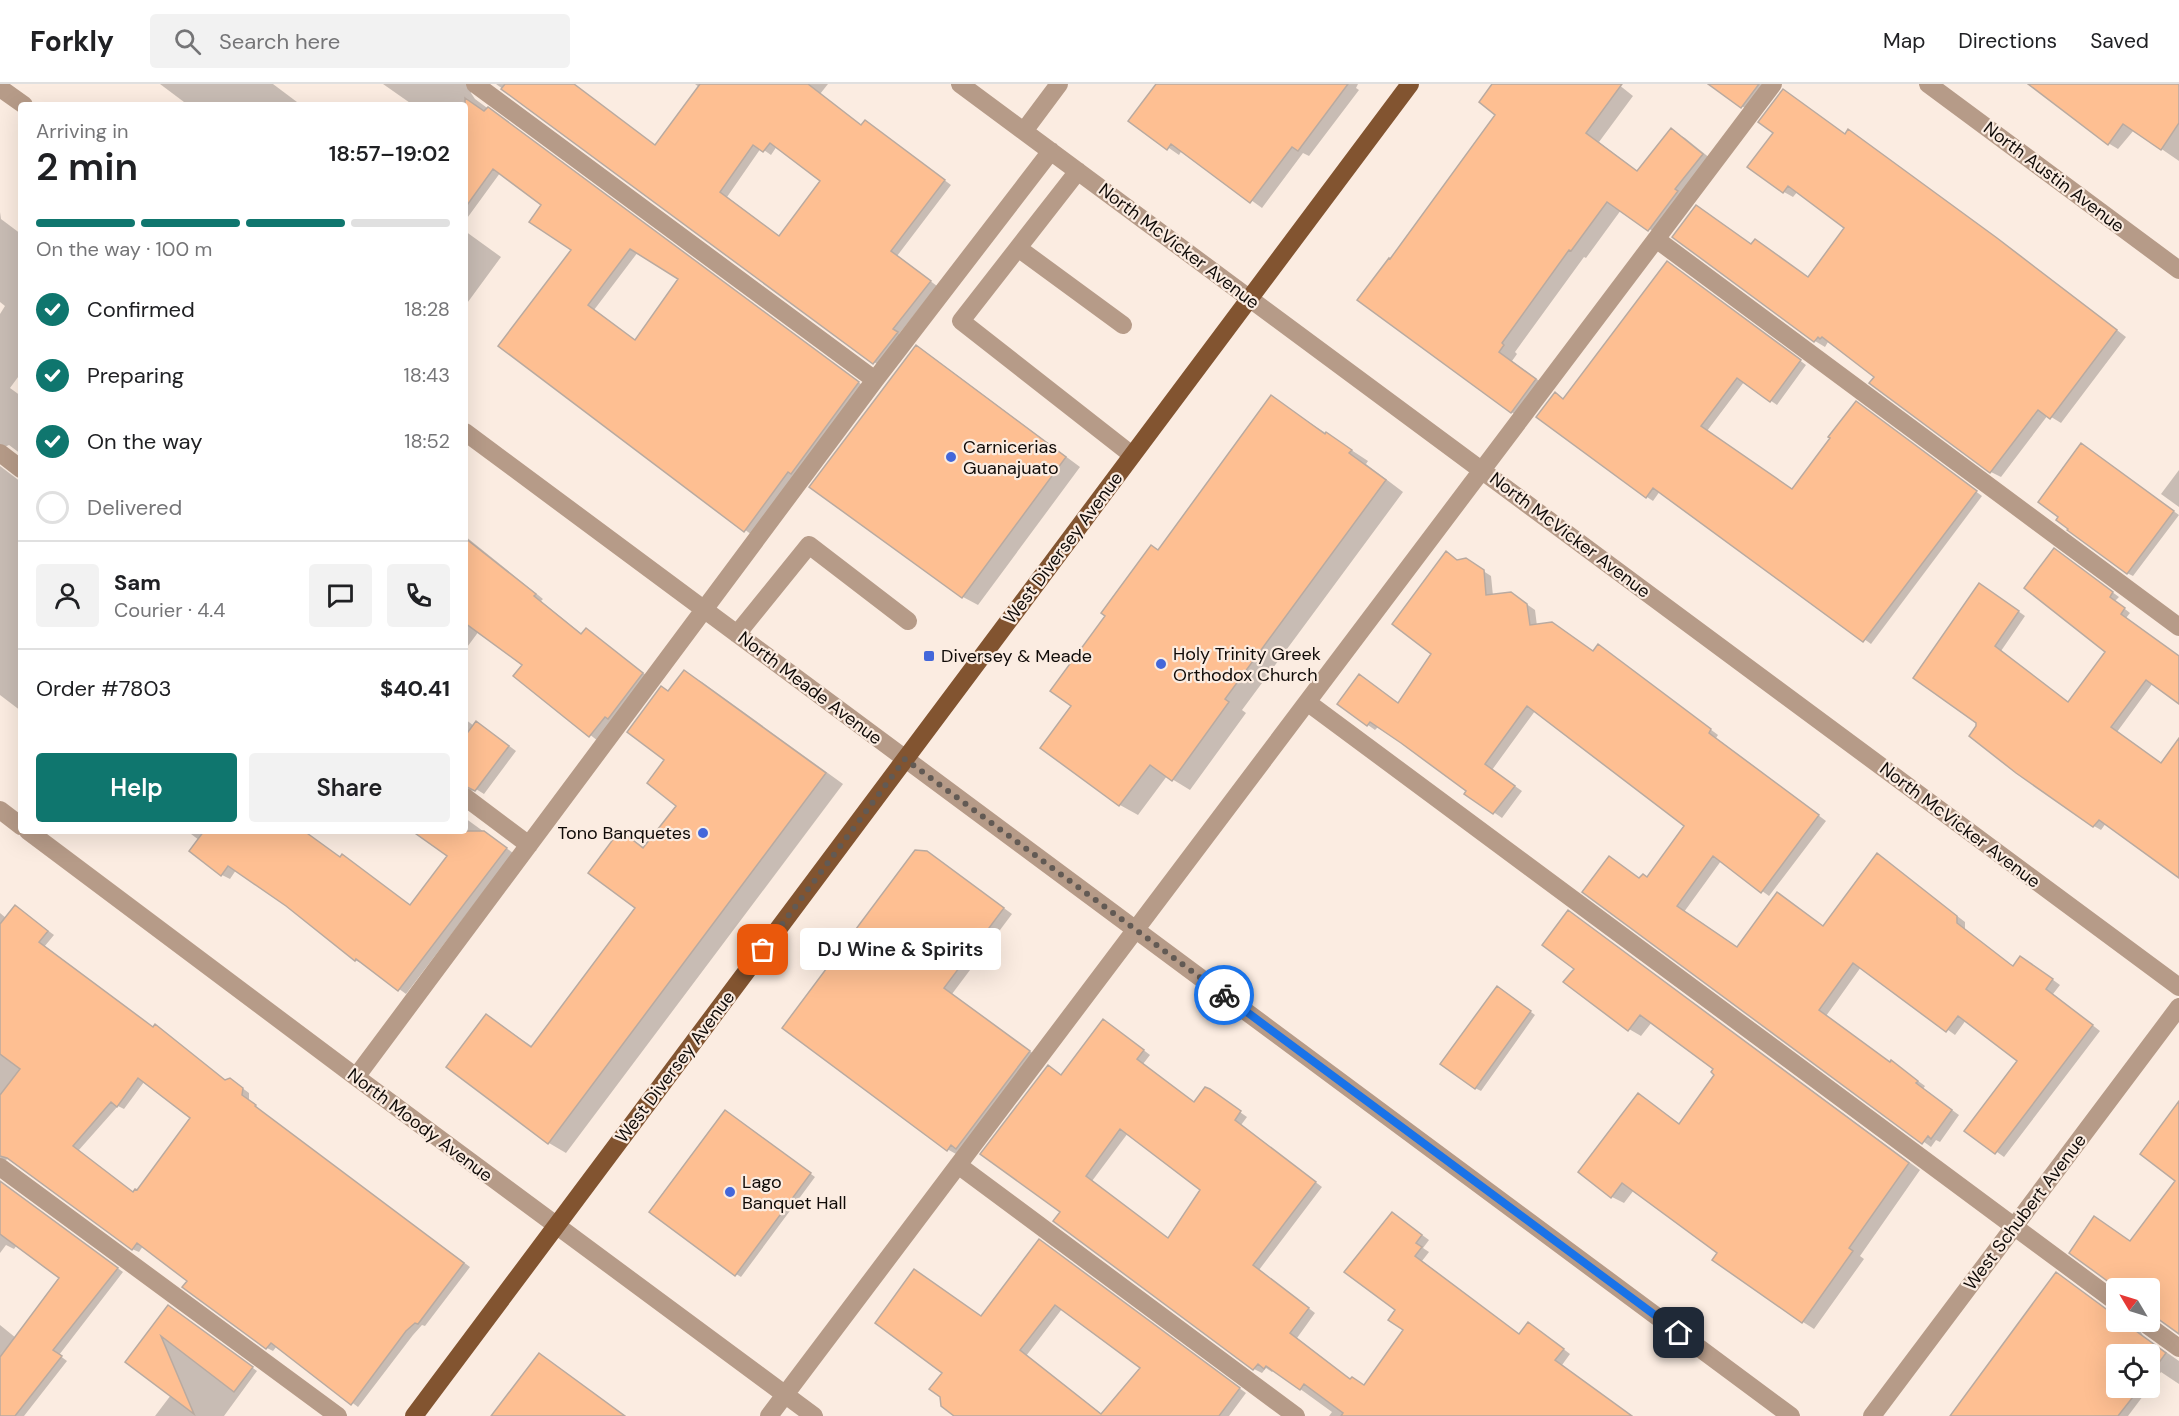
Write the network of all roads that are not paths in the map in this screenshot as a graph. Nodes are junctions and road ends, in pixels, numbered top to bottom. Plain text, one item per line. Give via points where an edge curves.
1 (475, 84) edge
2 (960, 84) edge
3 (1059, 84) edge
4 (1410, 84) edge
5 (1773, 84) edge
6 (1928, 84) edge
7 (0, 88) edge
8 (20, 102) edge
9 (1024, 131) junction
10 (1051, 151) junction
11 (1078, 171) junction
12 (1656, 238) junction
13 (1018, 248) junction
14 (2179, 270) edge
15 (1250, 298) junction
16 (1123, 325) dead end
17 (875, 380) junction
18 (468, 434) edge
19 (0, 453) edge
20 (1132, 455) junction
21 (18, 466) edge
22 (1482, 470) junction
23 (704, 609) junction
24 (908, 621) dead end
25 (2179, 627) edge
26 (737, 634) junction
27 (1307, 702) junction
28 (905, 759) junction
29 (468, 799) edge
30 (0, 810) edge
31 (18, 824) edge
32 (32, 834) edge
33 (529, 845) junction
34 (1135, 930) junction
35 (2179, 987) edge
36 (2179, 1007) edge
37 (356, 1077) junction
38 (958, 1165) junction
39 (0, 1167) edge
40 (556, 1226) junction
41 (2014, 1226) junction
42 (2106, 1295) edge
43 (2157, 1332) edge
44 (2179, 1348) edge
45 (785, 1395) junction
46 (338, 1416) edge
47 (414, 1416) edge
48 (769, 1416) edge
49 (814, 1416) edge
50 (1296, 1416) edge
51 (1791, 1416) edge
52 (1872, 1416) edge

1 - 17 street
2 - 9 street, North McVicker Avenue
3 - 9 street
4 - 15 main road, West Diversey Avenue
5 - 12 street
6 - 14 street, North Austin Avenue
7 - 8 street
9 - 10 street, North McVicker Avenue
10 - 11 street, North McVicker Avenue
10 - 17 street
11 - 13 street
11 - 15 street, North McVicker Avenue
12 - 22 street
12 - 25 street
13 - 16 street
13 - 20 street via 961,321
15 - 20 main road, West Diversey Avenue
15 - 22 street, North McVicker Avenue
17 - 23 street
18 - 23 street, North Meade Avenue
19 - 21 street
20 - 28 main road, West Diversey Avenue
22 - 27 street
22 - 35 street, North McVicker Avenue
23 - 26 street, North Meade Avenue
23 - 33 street
24 - 26 street via 809,545
26 - 28 street, North Meade Avenue
27 - 34 street
27 - 41 street
28 - 34 street, North Meade Avenue
28 - 40 main road, West Diversey Avenue
29 - 33 street
30 - 31 street
32 - 37 street, North Moody Avenue
33 - 37 street
34 - 38 street
34 - 51 street, North Meade Avenue
36 - 41 street, West Schubert Avenue
37 - 40 street, North Moody Avenue
38 - 45 street
38 - 50 street
39 - 46 street
40 - 45 street, North Moody Avenue
40 - 47 main road, West Diversey Avenue
41 - 42 street
41 - 52 street, West Schubert Avenue
43 - 44 street
45 - 48 street
45 - 49 street, North Moody Avenue

